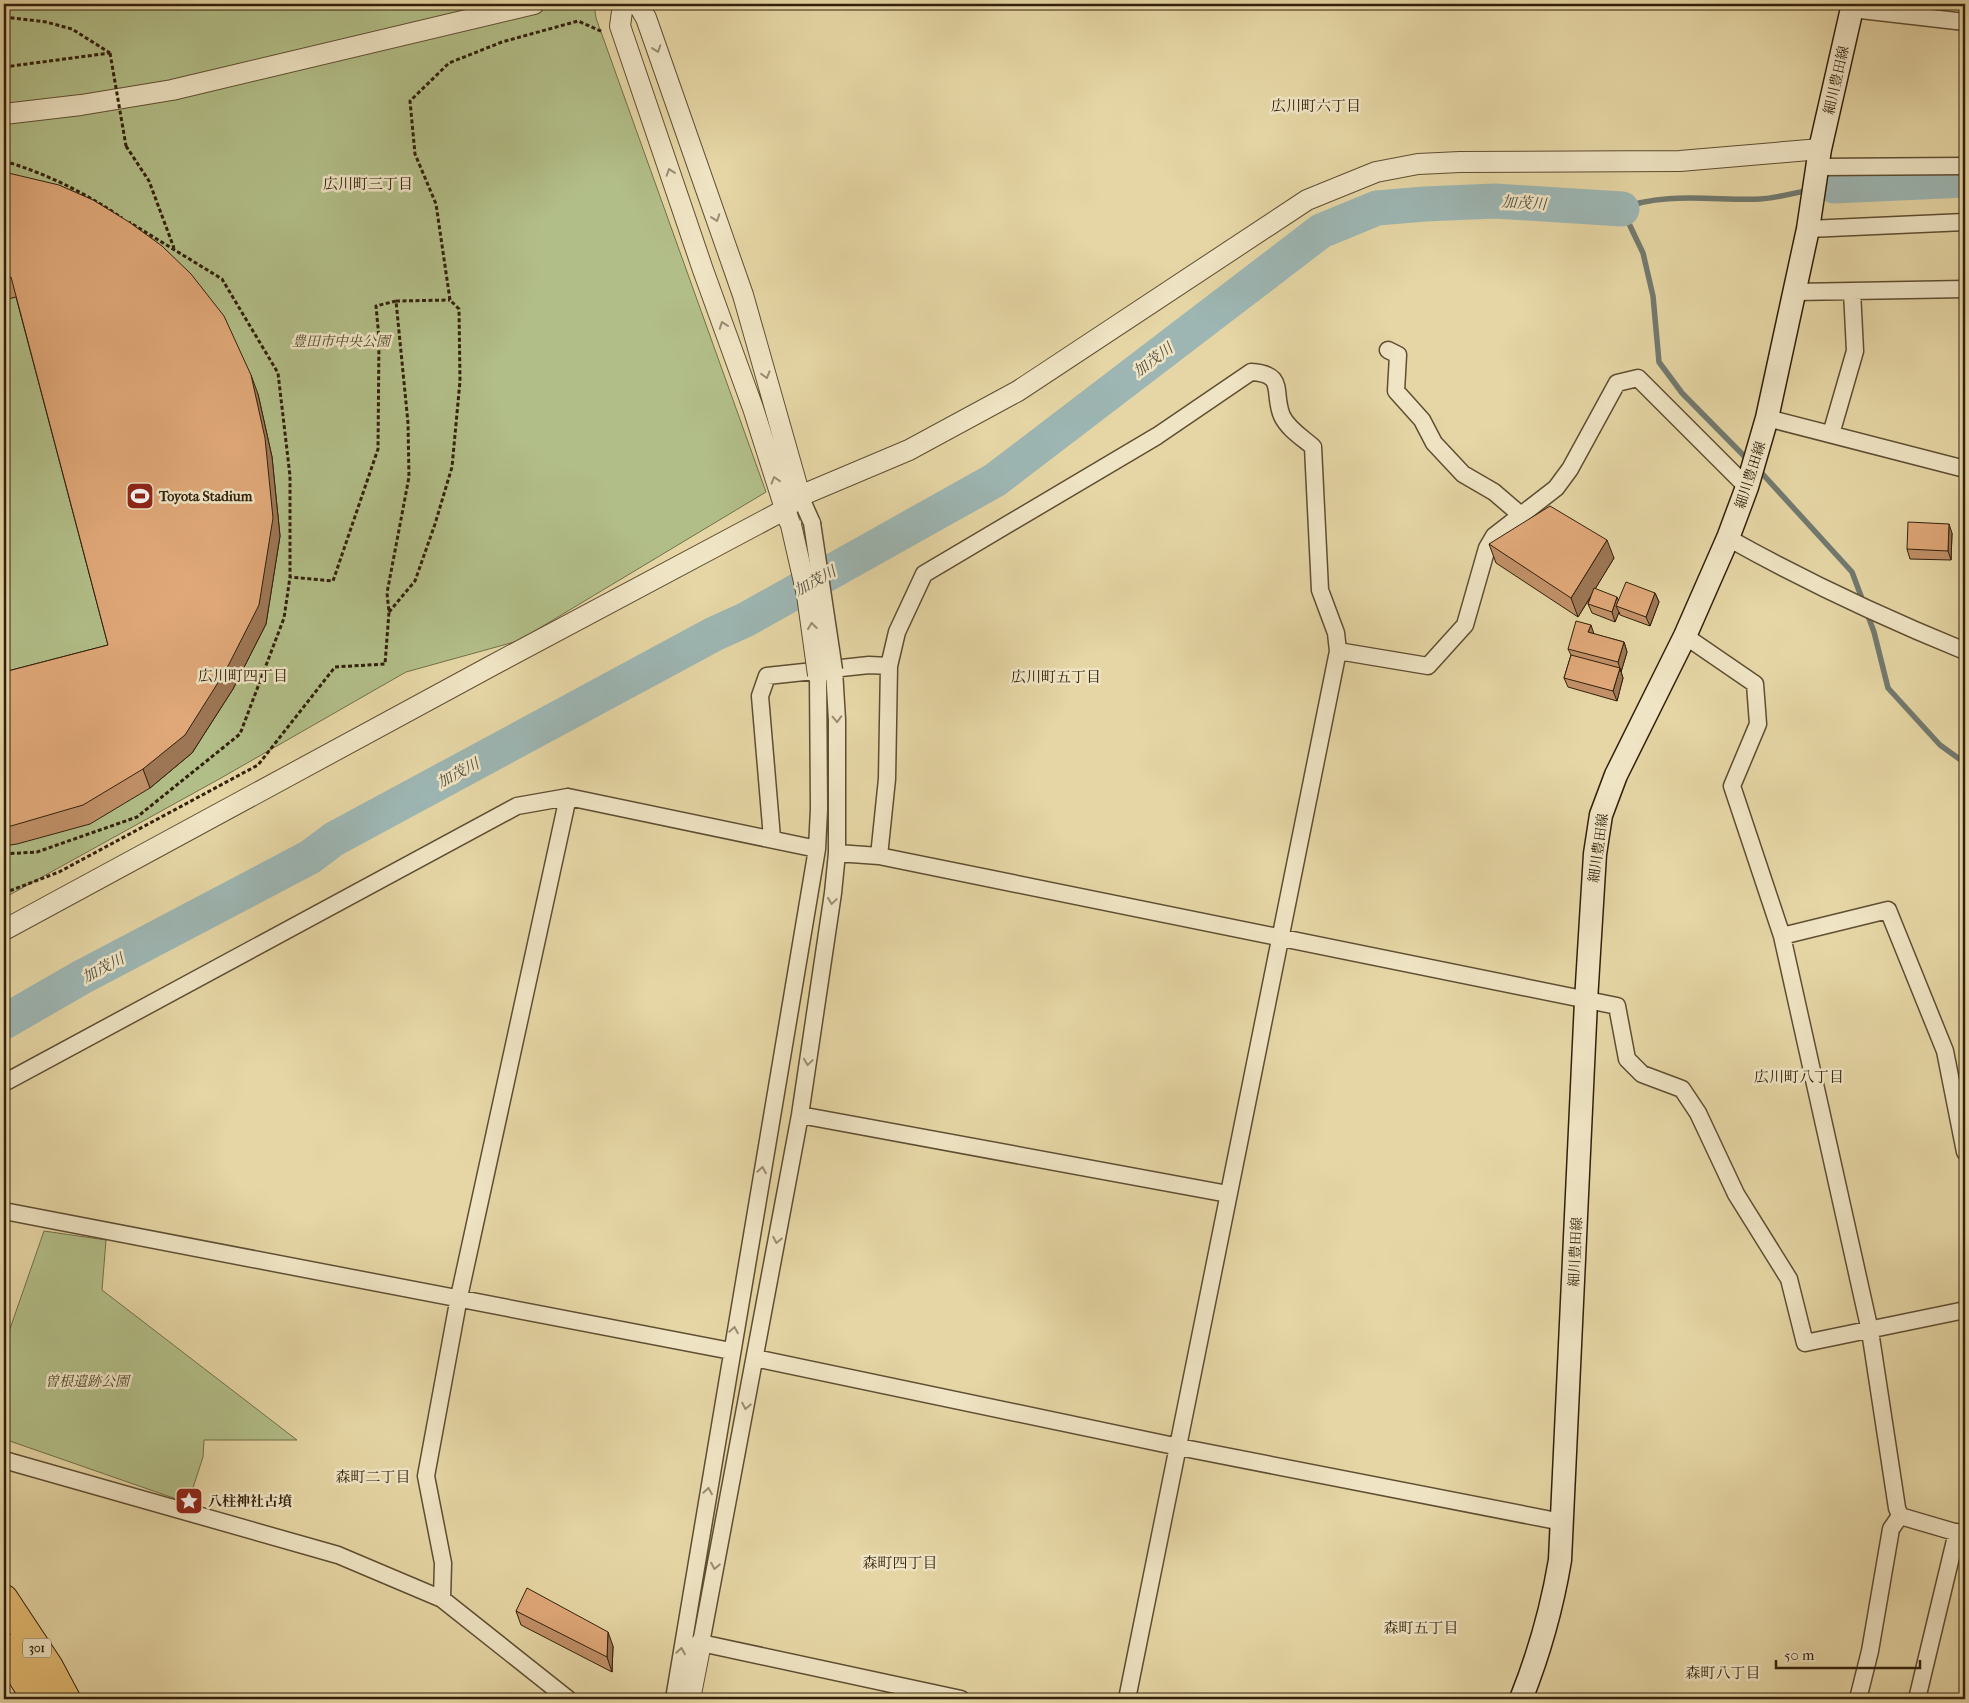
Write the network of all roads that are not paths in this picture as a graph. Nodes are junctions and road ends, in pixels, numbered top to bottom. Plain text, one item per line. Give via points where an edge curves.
1 (534, 4) edge
2 (623, 4) edge
3 (638, 4) edge
4 (1852, 6) edge
5 (1965, 22) edge
6 (4, 114) edge
7 (1818, 162) junction
8 (1965, 166) edge
9 (1965, 222) edge
10 (1808, 229) junction
11 (1965, 290) edge
12 (1852, 291) junction
13 (1795, 292) junction
14 (1388, 350) dead end
15 (1768, 418) junction
16 (1831, 434) junction
17 (1965, 469) edge
18 (1747, 487) junction
19 (800, 496) junction
20 (1522, 516) junction
21 (788, 518) junction
22 (1728, 538) junction
23 (1685, 636) junction
24 (1338, 651) junction
25 (1965, 651) edge
26 (889, 666) junction
27 (826, 672) junction
28 (568, 797) junction
29 (772, 838) junction
30 (817, 849) junction
31 (838, 853) junction
32 (879, 856) junction
33 (4, 930) edge
34 (1782, 936) junction
35 (1278, 938) junction
36 (1586, 1001) junction
37 (4, 1083) edge
38 (800, 1115) junction
39 (1965, 1152) edge
40 (1228, 1194) junction
41 (4, 1211) edge
42 (459, 1297) junction
43 (1965, 1310) edge
44 (1870, 1331) junction
45 (731, 1351) junction
46 (755, 1358) junction
47 (1179, 1447) junction
48 (4, 1460) edge
49 (1900, 1516) junction
50 (1562, 1522) junction
51 (1961, 1534) edge
52 (442, 1599) junction
53 (4, 1600) edge
54 (701, 1643) junction
55 (6, 1656) edge
56 (36, 1699) edge
57 (66, 1699) edge
58 (568, 1699) edge
59 (674, 1699) edge
60 (690, 1699) edge
61 (961, 1699) edge
62 (1126, 1699) edge
63 (1521, 1699) edge
64 (1858, 1699) edge
65 (1917, 1699) edge

1 - 6 street via 172,90
21 -> 2 street via 753,408 624,39 620,26
3 -> 19 street via 646,18 743,295
4 - 5 street
4 - 7 main road, 細川豊田線
7 - 8 street
7 - 10 main road, 細川豊田線
7 - 19 street via 1460,162 1418,164 1376,172 1307,200 1018,391 909,450
9 - 10 street
10 - 13 main road, 細川豊田線
11 - 12 street
12 - 13 street
12 - 16 street via 1855,351
13 - 15 main road, 細川豊田線
14 - 20 street via 1398,355 1396,391 1422,420 1434,443 1463,474 1494,492
15 - 16 street
15 - 18 main road, 細川豊田線
16 - 17 street
18 - 20 street via 1638,378 1616,383 1570,469 1556,488
18 - 22 main road, 細川豊田線
19 - 21 street
19 - 27 street, bridge via 812,523
20 - 24 street via 1494,536 1487,548 1465,625 1428,666
27 -> 21 street, bridge
21 - 33 street via 493,665
22 - 23 main road, 細川豊田線
22 - 25 street via 1798,577
23 - 34 street via 1755,684 1758,724 1732,786
23 - 36 main road, 細川豊田線 via 1616,775 1601,815 1595,854
24 - 26 street via 1336,634 1320,590 1312,447 1281,416 1278,388 1272,378 1251,372 1157,436 924,574 897,632
24 - 35 street
26 - 29 street via 869,665 767,676 760,696
26 - 32 street via 887,779
27 - 30 street
27 -> 31 street via 837,720
28 - 29 street
28 - 37 street via 517,806
28 - 42 street
29 - 30 street
45 -> 30 street
31 - 32 street
31 -> 38 street
32 - 35 street
34 - 39 street via 1888,910 1945,1051
34 - 44 street
35 - 36 street
35 - 40 street
36 - 44 street via 1617,1006 1627,1059 1642,1074 1682,1089 1698,1113 1736,1194 1789,1280 1805,1344
36 - 50 main road, 細川豊田線
38 - 40 street
38 -> 46 street
40 - 47 street
41 - 42 street
42 - 45 street
42 - 52 street via 426,1476 443,1563
43 - 44 street
44 - 49 street
59 -> 45 street
46 - 47 street
46 -> 54 street
47 - 50 street
47 - 62 street
48 - 52 street via 338,1555
49 - 51 street
49 - 64 street via 1891,1529 1870,1651
50 - 63 main road, 細川豊田線 via 1554,1594 1537,1659
51 - 65 street
52 - 58 street
53 - 57 highway, 301 via 49,1667
54 - 60 street
54 - 61 street
55 - 56 highway, 301

